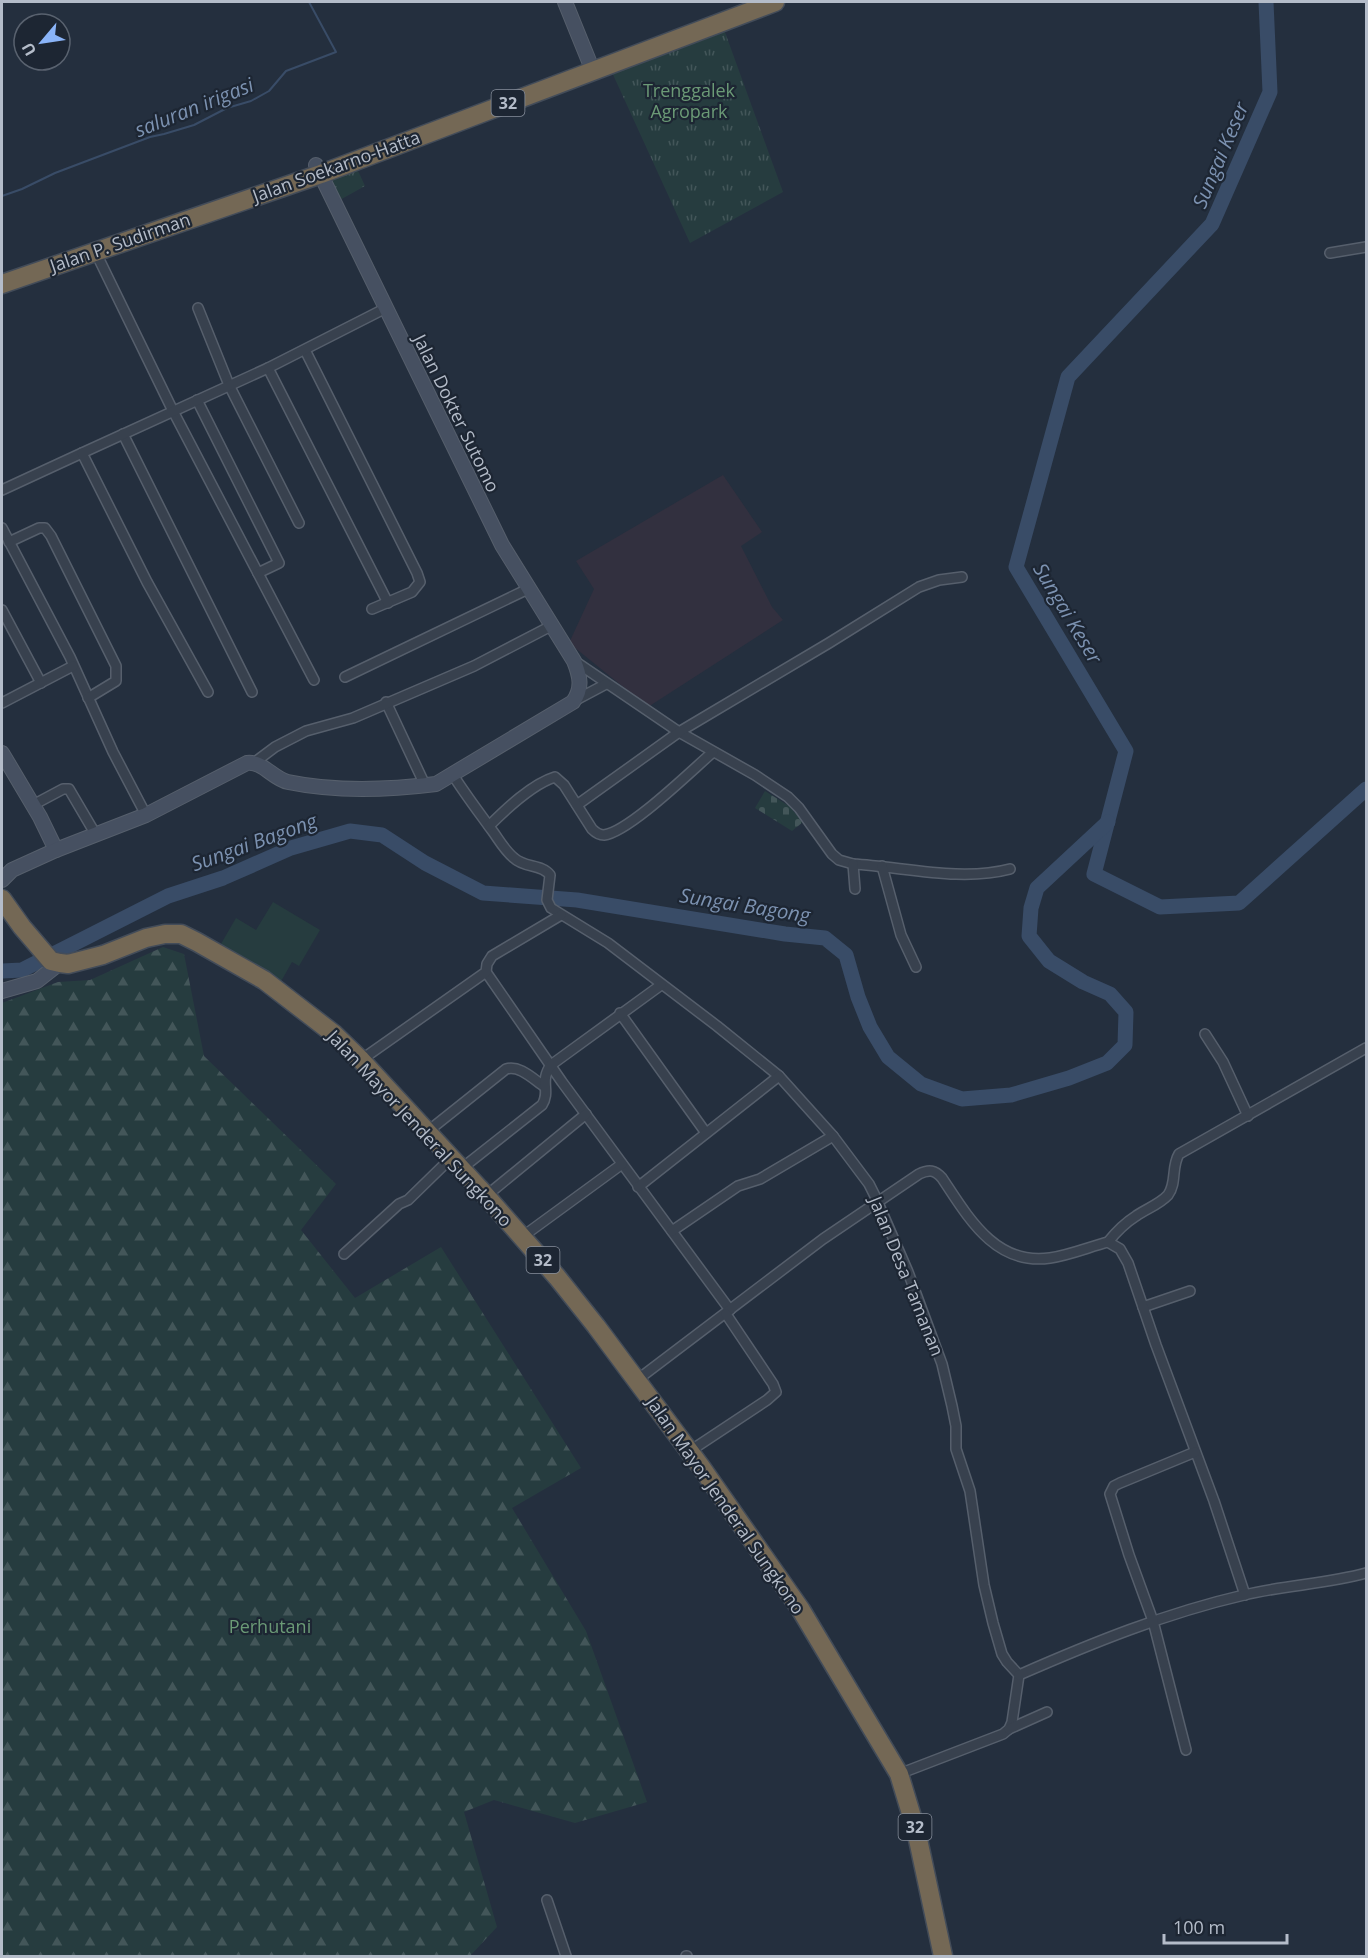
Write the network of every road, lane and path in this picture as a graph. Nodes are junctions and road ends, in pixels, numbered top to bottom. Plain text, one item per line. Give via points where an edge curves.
1 (565, 2) edge
2 (745, 2) edge
3 (775, 2) edge
4 (591, 67) junction
5 (319, 169) junction
6 (239, 201) joint
7 (1366, 247) edge
8 (95, 251) junction
9 (1330, 253) dead end
10 (2, 284) edge
11 (198, 308) dead end
12 (386, 308) junction
13 (305, 350) junction
14 (268, 368) junction
15 (229, 385) junction
16 (197, 400) junction
17 (173, 411) junction
18 (123, 434) junction
19 (82, 453) junction
20 (2, 490) edge
21 (299, 523) dead end
22 (2, 528) edge
23 (9, 542) junction
24 (258, 573) junction
25 (962, 576) dead end
26 (528, 589) junction
27 (388, 603) junction
28 (372, 609) dead end
29 (2, 610) edge
30 (551, 626) junction
31 (574, 661) junction
32 (74, 666) junction
33 (345, 676) dead end
34 (314, 680) dead end
35 (41, 683) junction
36 (606, 684) junction
37 (208, 692) dead end
38 (252, 692) dead end
39 (88, 698) junction
40 (386, 702) junction
41 (573, 702) junction
42 (2, 703) edge
43 (679, 732) junction
44 (713, 752) junction
45 (2, 753) edge
46 (255, 762) junction
47 (453, 775) junction
48 (424, 785) junction
49 (33, 805) junction
50 (577, 805) junction
51 (146, 815) junction
52 (489, 826) junction
53 (96, 835) junction
54 (56, 850) junction
55 (853, 864) junction
56 (882, 866) junction
57 (1010, 869) dead end
58 (2, 880) edge
59 (855, 889) dead end
60 (2, 899) edge
61 (561, 915) junction
62 (56, 962) junction
63 (916, 967) dead end
64 (486, 972) junction
65 (661, 985) junction
66 (2, 992) edge
67 (620, 1013) junction
68 (1205, 1034) dead end
69 (1366, 1048) edge
70 (361, 1060) junction
71 (551, 1065) junction
72 (779, 1076) junction
73 (545, 1087) junction
74 (586, 1114) junction
75 (1248, 1116) junction
76 (427, 1132) junction
77 (706, 1133) junction
78 (833, 1136) junction
79 (456, 1164) junction
80 (622, 1164) junction
81 (639, 1187) junction
82 (486, 1196) junction
83 (877, 1202) junction
84 (672, 1231) junction
85 (522, 1237) junction
86 (1108, 1242) junction
87 (344, 1254) dead end
88 (1190, 1291) dead end
89 (1143, 1307) junction
90 (728, 1312) junction
91 (638, 1380) junction
92 (690, 1451) junction
93 (1195, 1452) junction
94 (1364, 1574) edge
95 (1245, 1595) junction
96 (1153, 1621) junction
97 (1019, 1675) junction
98 (1047, 1713) dead end
99 (1009, 1729) junction
100 (1186, 1750) dead end
101 (898, 1774) junction
102 (547, 1900) dead end
103 (566, 1956) edge
104 (943, 1956) edge

1 - 4 street
2 - 4 highway, Jalan Soekarno-Hatta / 32
3 - 4 highway, Jalan Soekarno-Hatta / 32
4 - 5 highway, Jalan Soekarno-Hatta / 32
5 - 6 highway, Jalan Soekarno-Hatta / 32
5 - 12 street, Jalan Dokter Sutomo
6 - 8 highway, Jalan P. Sudirman / 32
7 - 9 street
8 - 10 highway, Jalan P. Sudirman / 32
8 - 17 street
11 - 15 street
12 - 13 street
12 - 26 street, Jalan Dokter Sutomo via 502,545
13 - 14 street
13 - 27 street via 420,582 416,589
14 - 15 street
14 - 27 street
15 - 16 street
15 - 21 street
16 - 17 street
16 - 24 street via 279,562
17 - 18 street
17 - 24 street
18 - 19 street
18 - 38 street
19 - 20 street
19 - 37 street
22 - 23 street
23 - 32 street
23 - 39 street via 39,528 45,528 51,536 116,666 116,681
24 - 34 street
25 - 43 street via 919,586
26 - 30 street, Jalan Dokter Sutomo
26 - 33 street
27 - 28 street
29 - 35 street
30 - 31 street, Jalan Dokter Sutomo
30 - 40 street via 474,666
31 - 36 street
31 - 41 street via 580,686
32 - 35 street
32 - 39 street
35 - 42 street
36 - 41 street
36 - 43 street
39 - 51 street
40 - 46 street via 354,718 306,731
40 - 48 street
41 - 47 street
43 - 44 street
43 - 50 street
44 - 50 street via 659,800 608,834 596,832
44 - 55 street via 788,797 832,854
45 - 49 street
46 - 48 street via 285,782 336,788
46 - 51 street
47 - 48 street
47 - 52 street, Jalan Desa Tamanan
49 - 53 street via 69,789
49 - 54 street
50 - 52 street via 561,781 552,778 526,794
51 - 53 street
52 - 61 street, Jalan Desa Tamanan via 515,859 542,868 550,875 547,900
53 - 54 street
54 - 58 street via 12,870
55 - 56 street
55 - 59 street
56 - 57 street via 969,874
56 - 63 street via 901,935
60 - 62 highway via 22,927
61 - 64 street via 492,956
61 - 65 street, Jalan Desa Tamanan via 608,943
62 - 66 street via 37,981
62 - 70 highway, Jalan Mayor Jenderal Sungkono / 32 via 68,964 156,936 181,934 264,980
64 - 70 street
64 - 71 street
65 - 67 street
65 - 72 street, Jalan Desa Tamanan
67 - 71 street
67 - 77 street
68 - 75 street
69 - 75 street
70 - 76 highway, Jalan Mayor Jenderal Sungkono / 32
71 - 73 street
71 - 74 street
72 - 77 street
72 - 78 street, Jalan Desa Tamanan
73 - 76 street via 518,1069 506,1069
73 - 79 street via 542,1105
74 - 80 street
74 - 82 street
75 - 86 street via 1179,1154 1173,1186 1166,1197 1126,1224
76 - 79 highway, Jalan Mayor Jenderal Sungkono / 32
77 - 81 street
78 - 83 street, Jalan Desa Tamanan
78 - 84 street via 760,1179 738,1186
79 - 82 highway, Jalan Mayor Jenderal Sungkono / 32
79 - 87 street via 399,1204
80 - 81 street
80 - 85 street
81 - 84 street
82 - 85 highway, Jalan Mayor Jenderal Sungkono / 32
83 - 86 street via 931,1170 942,1178 985,1237 1005,1251 1043,1259
83 - 90 street
83 - 97 street, Jalan Desa Tamanan via 942,1364 997,1641 1007,1662
84 - 90 street
85 - 91 highway, Jalan Mayor Jenderal Sungkono / 32
86 - 89 street via 1124,1255
88 - 89 street
89 - 93 street
90 - 91 street
90 - 92 street via 776,1392
91 - 92 highway, Jalan Mayor Jenderal Sungkono / 32
92 - 101 highway, Jalan Mayor Jenderal Sungkono / 32 via 801,1610
93 - 95 street
93 - 96 street via 1111,1490
94 - 95 street
95 - 96 street
96 - 97 street
96 - 100 street
97 - 99 street
98 - 99 street
99 - 101 street
101 - 104 highway, 32 via 916,1830
102 - 103 street

